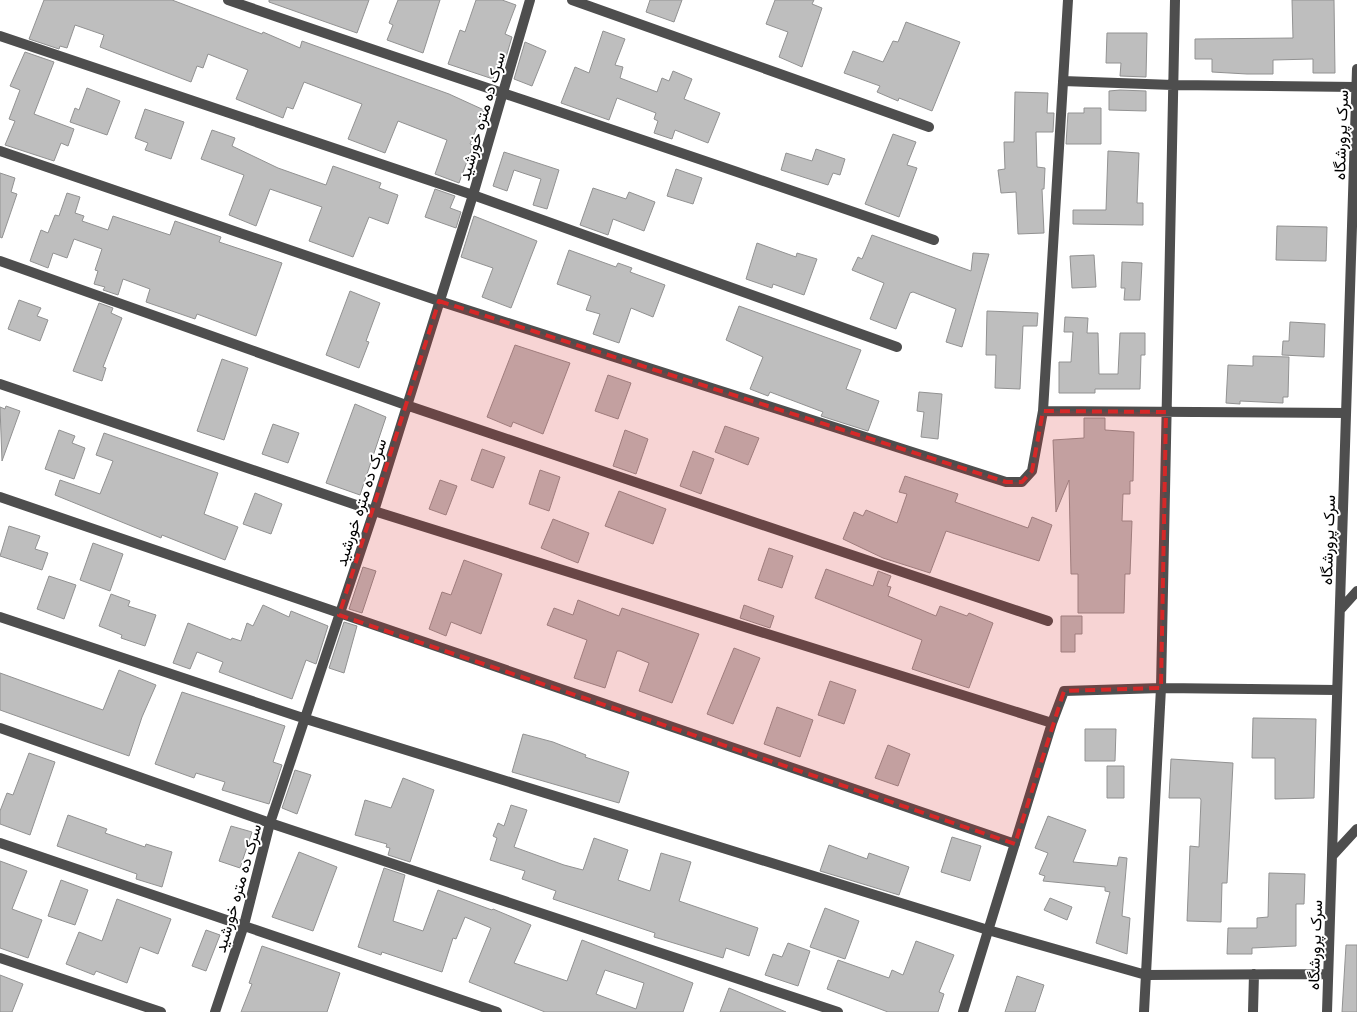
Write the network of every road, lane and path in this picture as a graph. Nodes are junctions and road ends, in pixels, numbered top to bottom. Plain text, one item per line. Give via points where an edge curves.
1 (228, 0) edge
2 (530, 0) edge
3 (572, 0) edge
4 (1068, 0) edge
5 (1174, 0) edge
6 (0, 36) edge
7 (1357, 69) edge
8 (1063, 81) junction
9 (1173, 85) junction
10 (1356, 93) edge
11 (503, 94) junction
12 (929, 127) dead end
13 (0, 151) edge
14 (473, 195) junction
15 (934, 240) dead end
16 (0, 261) edge
17 (439, 301) junction
18 (897, 347) dead end
19 (1357, 348) edge
20 (1348, 359) junction
21 (0, 384) edge
22 (406, 405) junction
23 (1043, 411) junction
24 (1166, 412) junction
25 (1346, 414) junction
26 (0, 498) edge
27 (374, 511) junction
28 (1357, 591) edge
29 (1340, 610) junction
30 (339, 615) junction
31 (0, 616) edge
32 (1048, 620) dead end
33 (1161, 688) junction
34 (1337, 690) junction
35 (306, 719) junction
36 (1052, 723) junction
37 (0, 728) edge
38 (270, 823) junction
39 (1357, 829) edge
40 (0, 843) edge
41 (1015, 844) junction
42 (1332, 856) junction
43 (244, 926) junction
44 (988, 930) junction
45 (0, 958) edge
46 (1254, 974) junction
47 (1328, 974) junction
48 (1146, 975) junction
49 (162, 1012) edge
50 (215, 1012) edge
51 (497, 1012) edge
52 (838, 1012) edge
53 (963, 1012) edge
54 (1144, 1012) edge
55 (1252, 1012) edge
56 (1327, 1012) edge

1 - 11 street
2 - 11 street, سرک ده متره خورشید
3 - 12 street
4 - 8 street
5 - 9 street
6 - 14 street
7 - 10 street, سرک پرورشگاه
8 - 9 street
8 - 23 street
9 - 10 street
9 - 24 street
10 - 20 street, سرک پرورشگاه
11 - 14 street, سرک ده متره خورشید
11 - 15 street
13 - 17 street
14 - 17 street, سرک ده متره خورشید
14 - 18 street
16 - 22 street
17 - 22 street, سرک ده متره خورشید
17 - 23 street via 1006,482 1022,482 1032,471
19 - 20 street
20 - 25 street, سرک پرورشگاه
21 - 27 street
22 - 27 street, سرک ده متره خورشید
22 - 32 street
23 - 24 street
24 - 25 street
24 - 33 street
25 - 29 street, سرک پرورشگاه
26 - 30 street
27 - 30 street, سرک ده متره خورشید
27 - 36 street
28 - 29 street
29 - 34 street, سرک پرورشگاه
30 - 35 street, سرک ده متره خورشید
30 - 41 street
31 - 35 street
33 - 34 street
33 - 36 street via 1064,691
33 - 48 street
34 - 42 street, سرک پرورشگاه
35 - 38 street, سرک ده متره خورشید
35 - 44 street
36 - 41 street
37 - 38 street
38 - 43 street, سرک ده متره خورشید
38 - 52 street
39 - 42 street
40 - 43 street
41 - 44 street
42 - 47 street, سرک پرورشگاه
43 - 50 street, سرک ده متره خورشید
43 - 51 street
44 - 48 street
44 - 53 street
45 - 49 street
46 - 47 street
46 - 48 street
46 - 55 street
47 - 56 street, سرک پرورشگاه
48 - 54 street

